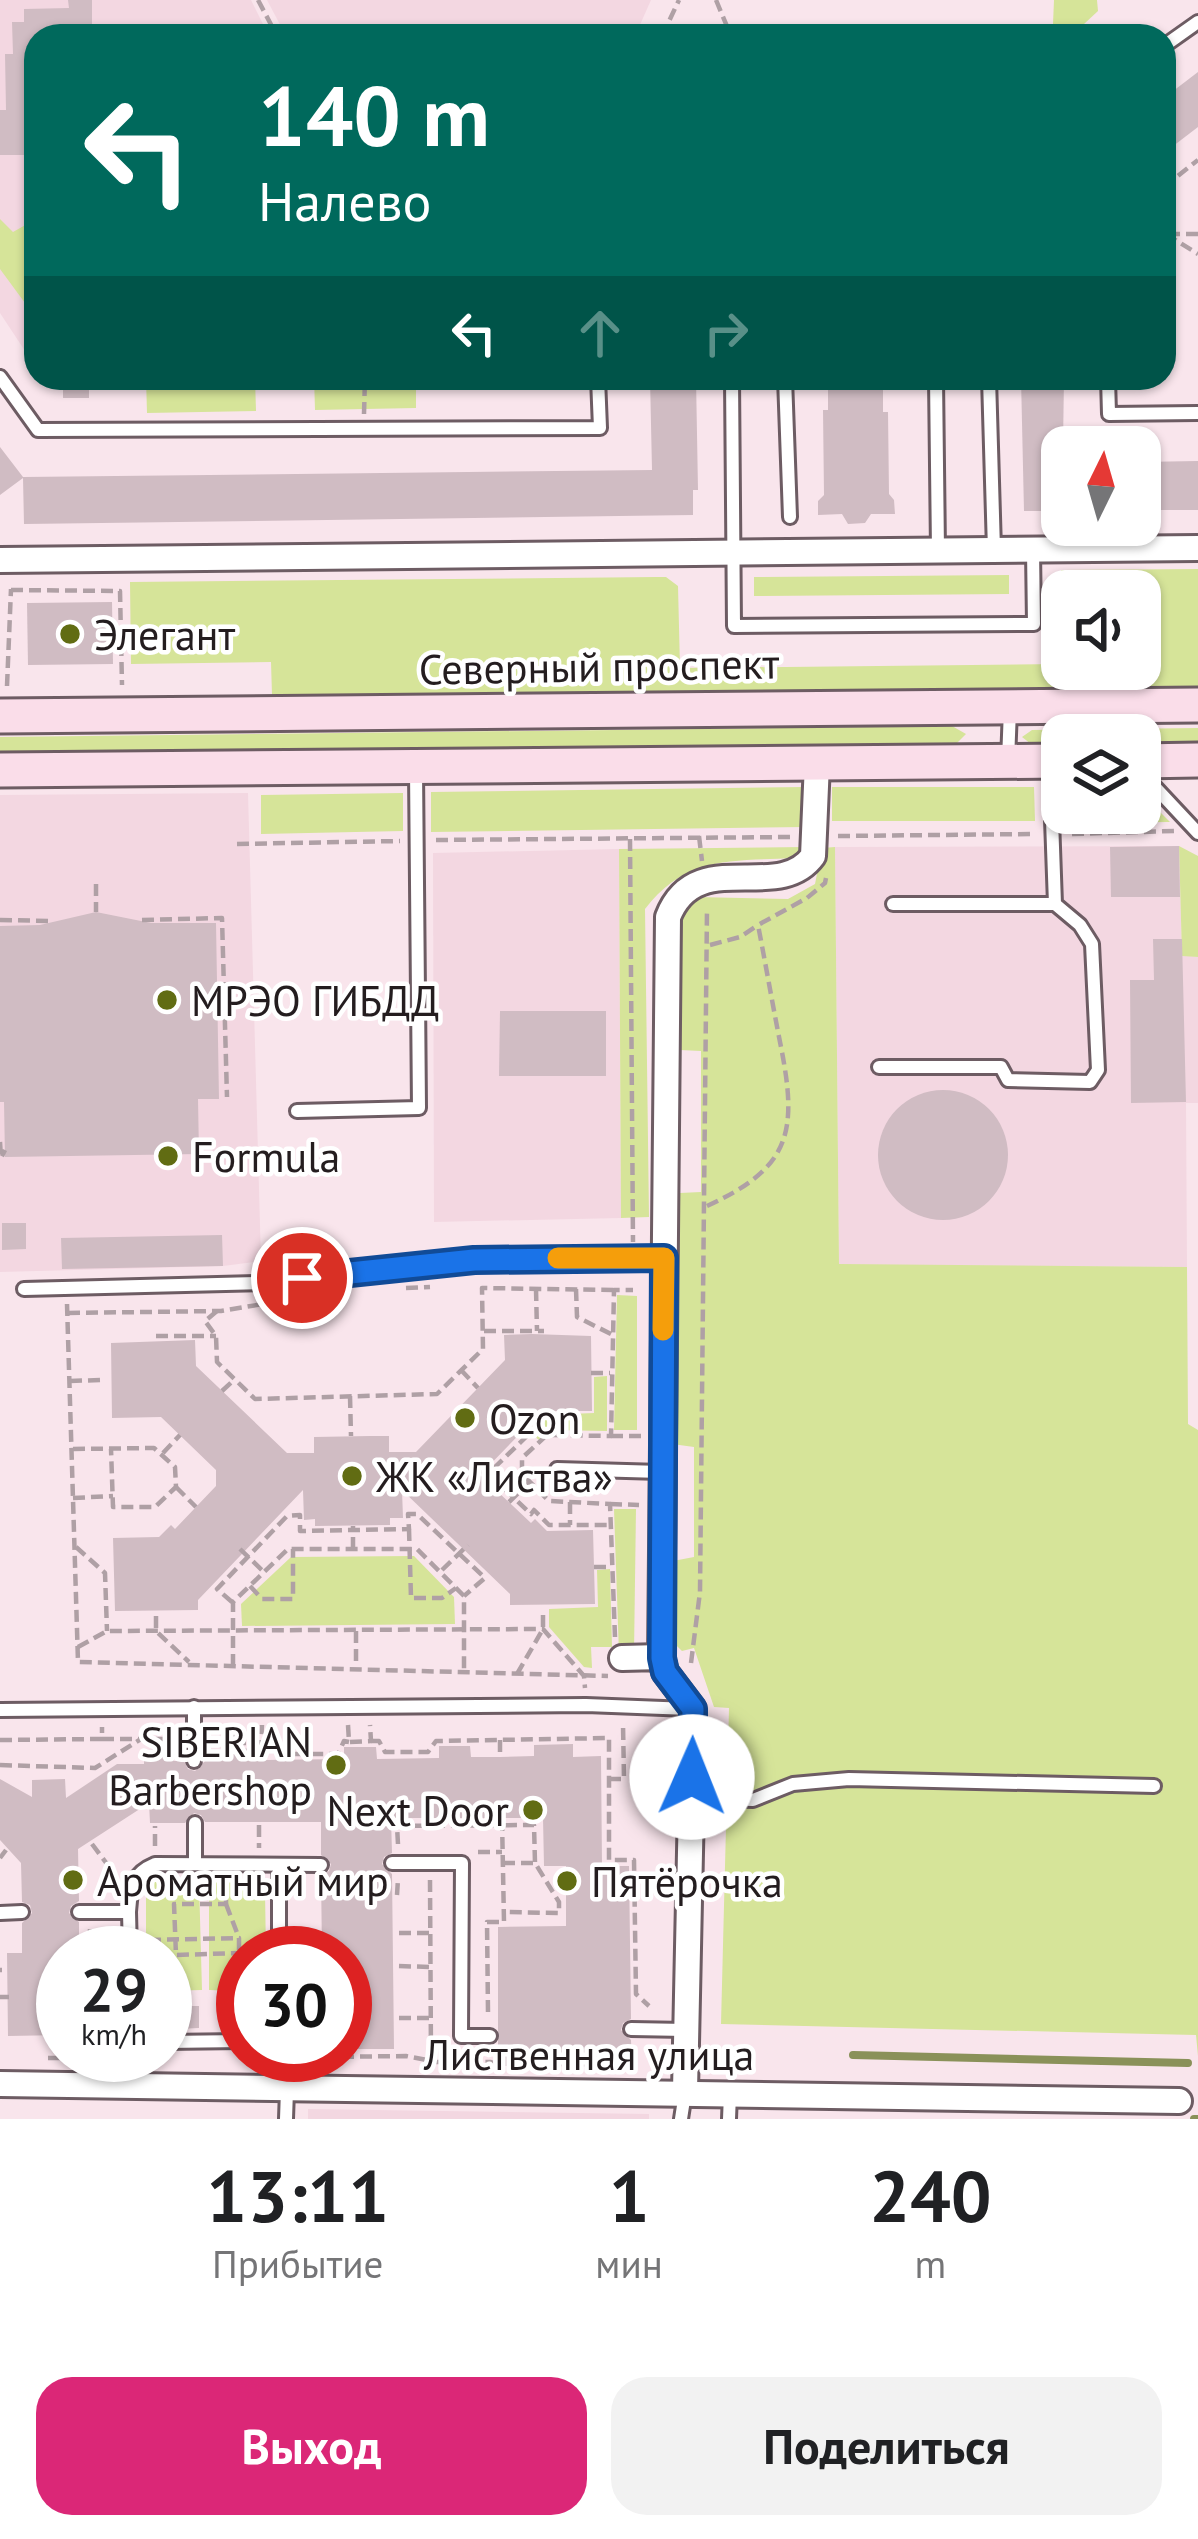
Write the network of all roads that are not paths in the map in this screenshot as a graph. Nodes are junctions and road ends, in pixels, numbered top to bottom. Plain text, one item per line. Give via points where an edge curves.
1 (0, 376) edge
2 (598, 390) edge
3 (732, 390) edge
4 (785, 390) edge
5 (936, 390) edge
6 (989, 390) edge
7 (1108, 390) edge
8 (1198, 413) edge
9 (790, 517) dead end
10 (1198, 548) edge
11 (938, 550) junction
12 (994, 550) junction
13 (1033, 550) junction
14 (732, 553) junction
15 (0, 560) edge
16 (1198, 705) edge
17 (3, 707) edge
18 (1010, 707) junction
19 (1161, 760) edge
20 (1198, 760) edge
21 (1041, 761) edge
22 (1008, 762) junction
23 (817, 763) junction
24 (416, 767) junction
25 (0, 770) edge
26 (1161, 794) edge
27 (1196, 832) edge
28 (1053, 834) edge
29 (893, 904) dead end
30 (1055, 904) junction
31 (878, 1067) dead end
32 (297, 1111) dead end
33 (664, 1258) junction
34 (24, 1289) dead end
35 (557, 1469) dead end
36 (661, 1472) junction
37 (618, 1664) road end
38 (663, 1665) junction
39 (194, 1707) junction
40 (693, 1709) junction
41 (0, 1710) edge
42 (199, 1758) road end
43 (1154, 1786) dead end
44 (692, 1798) junction
45 (195, 1822) dead end
46 (395, 1863) road end
47 (195, 1864) junction
48 (321, 1865) dead end
49 (279, 1866) junction
50 (0, 1912) edge
51 (22, 1912) dead end
52 (79, 1912) dead end
53 (129, 1912) junction
54 (129, 1926) edge
55 (279, 1926) edge
56 (631, 2030) dead end
57 (687, 2030) junction
58 (490, 2036) dead end
59 (0, 2084) edge
60 (286, 2090) junction
61 (686, 2091) junction
62 (730, 2093) junction
63 (1179, 2109) edge
64 (286, 2119) edge
65 (681, 2119) edge
66 (729, 2119) edge

1 - 2 lane via 38,430 599,428
3 - 14 lane
4 - 9 lane
5 - 11 lane
6 - 12 lane
7 - 8 lane via 1109,414
10 - 13 street
11 - 12 street
11 - 14 street
12 - 13 street
13 - 14 lane via 1034,623 803,626 734,626
14 - 15 street
16 - 18 main road, Северный проспект
17 - 18 main road, Северный проспект
18 - 22 lane
19 - 20 main road
21 - 22 main road
22 - 23 main road
23 - 24 main road
23 - 33 street via 822,837 805,867 705,880 688,887 668,917
24 - 25 main road
24 - 32 lane via 419,1108
26 - 27 lane
28 - 30 lane
29 - 30 lane
30 - 31 lane via 1092,944 1099,1070 1090,1082 1008,1080 1001,1067
33 - 34 lane via 474,1260 261,1283
33 - 36 street
35 - 36 lane
36 - 38 street
37 - 38 street
38 - 40 street
39 - 40 lane
39 - 41 lane
39 - 42 lane
40 - 44 street
43 - 44 lane via 848,1779 793,1784 754,1800
44 - 57 street
45 - 47 lane
46 - 58 lane via 461,1863 461,2036
47 - 49 lane
47 - 53 lane via 138,1871
48 - 49 lane
49 - 55 lane
50 - 51 lane
52 - 53 lane
53 - 54 lane
56 - 57 lane
57 - 61 street
59 - 60 street, Лиственная улица
60 - 61 street, Лиственная улица
60 - 64 lane
61 - 62 street, Лиственная улица
61 - 65 lane
62 - 63 street, Лиственная улица
62 - 66 lane

